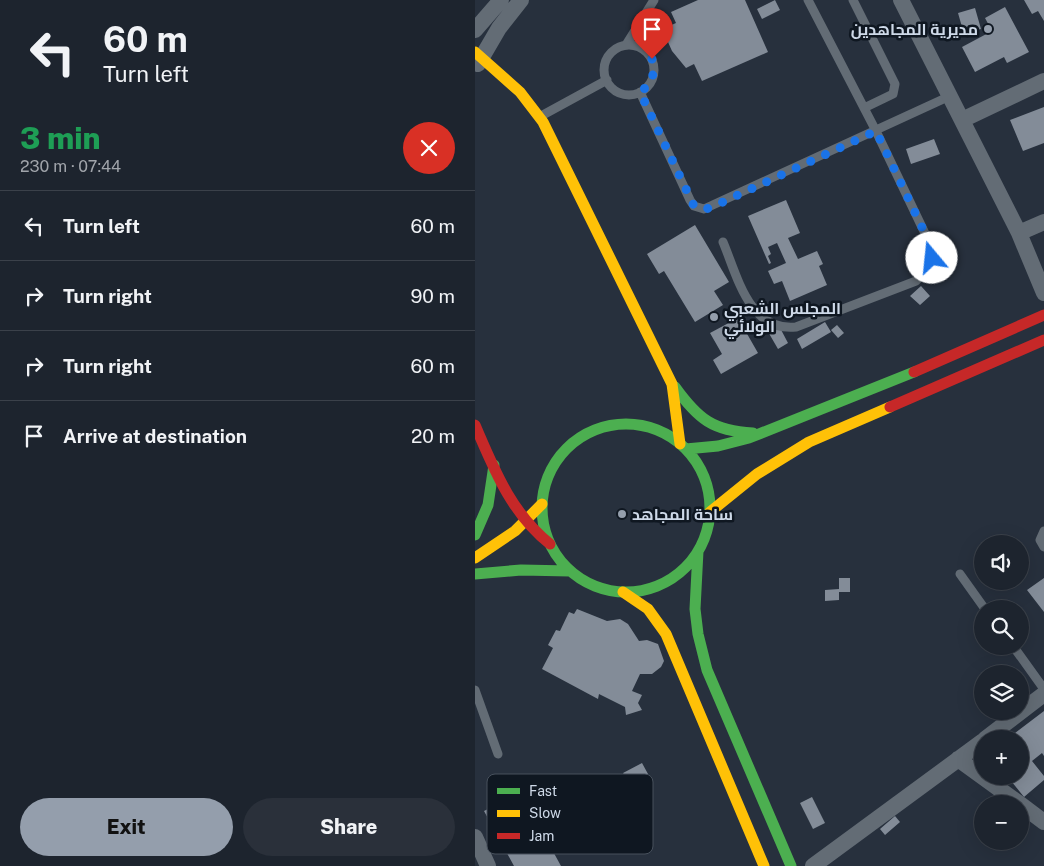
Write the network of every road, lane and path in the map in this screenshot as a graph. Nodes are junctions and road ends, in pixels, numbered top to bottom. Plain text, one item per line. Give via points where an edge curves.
1 (501, 0) edge
2 (521, 0) edge
3 (653, 0) edge
4 (808, 0) edge
5 (853, 0) edge
6 (901, 0) edge
7 (475, 30) edge
8 (626, 45) junction
9 (477, 59) edge
10 (607, 80) junction
11 (1044, 81) edge
12 (640, 92) junction
13 (950, 96) junction
14 (864, 108) junction
15 (539, 117) junction
16 (962, 120) junction
17 (876, 131) junction
18 (1044, 222) edge
19 (1019, 233) junction
20 (723, 242) dead end
21 (1044, 293) edge
22 (1044, 315) edge
23 (1044, 340) edge
24 (672, 384) junction
25 (475, 425) edge
26 (762, 433) junction
27 (683, 446) junction
28 (494, 465) junction
29 (542, 504) junction
30 (710, 512) junction
31 (525, 522) junction
32 (1044, 531) edge
33 (475, 535) edge
34 (550, 544) junction
35 (1044, 547) edge
36 (699, 551) junction
37 (475, 558) edge
38 (570, 571) junction
39 (475, 574) edge
40 (960, 574) dead end
41 (623, 592) junction
42 (979, 600) edge
43 (1020, 655) edge
44 (1044, 688) edge
45 (475, 690) edge
46 (1044, 694) edge
47 (997, 730) edge
48 (974, 747) edge
49 (498, 754) dead end
50 (958, 759) junction
51 (1008, 795) edge
52 (1029, 811) edge
53 (1044, 822) edge
54 (475, 837) edge
55 (488, 866) edge
56 (764, 866) edge
57 (791, 866) edge
58 (813, 866) edge

1 - 7 street
2 - 9 street
3 - 8 lane
4 - 14 lane
5 - 14 lane via 895,84 893,94
6 - 13 street
8 - 10 lane via 608,58
8 - 12 lane via 641,48 652,59 651,82
9 - 15 main road via 520,92
10 - 12 lane via 625,94
10 - 15 lane
11 - 16 street
12 - 17 lane via 690,200 694,206 704,209
13 - 16 street
13 - 17 lane
14 - 17 lane
15 - 24 main road
16 - 19 street
17 - 20 lane via 931,246 932,258 927,271 915,281 796,327 783,329 749,305
18 - 19 street
19 - 21 street
22 - 26 main road via 838,404
23 - 30 main road via 809,442 757,474
24 - 26 main road via 695,415 707,424 731,432
24 - 27 main road
25 - 28 main road
26 - 27 main road via 727,446
27 - 29 main road via 657,430 631,424 604,426 569,445 556,461 547,478
27 - 30 main road via 705,478
28 - 31 main road via 507,495
28 - 33 main road via 488,505
29 - 31 main road
29 - 34 main road via 543,525
30 - 36 main road via 707,532
31 - 34 main road
31 - 37 main road
32 - 35 lane via 1040,540
34 - 38 main road
36 - 41 main road via 685,569 667,582 645,590
36 - 57 main road via 695,609 707,670
38 - 39 main road via 515,570
38 - 41 main road via 600,588
40 - 42 lane
41 - 56 main road via 645,606 666,634
43 - 44 lane
45 - 49 lane
46 - 47 street
48 - 50 street
50 - 51 street
50 - 58 street
52 - 53 street
54 - 55 street

